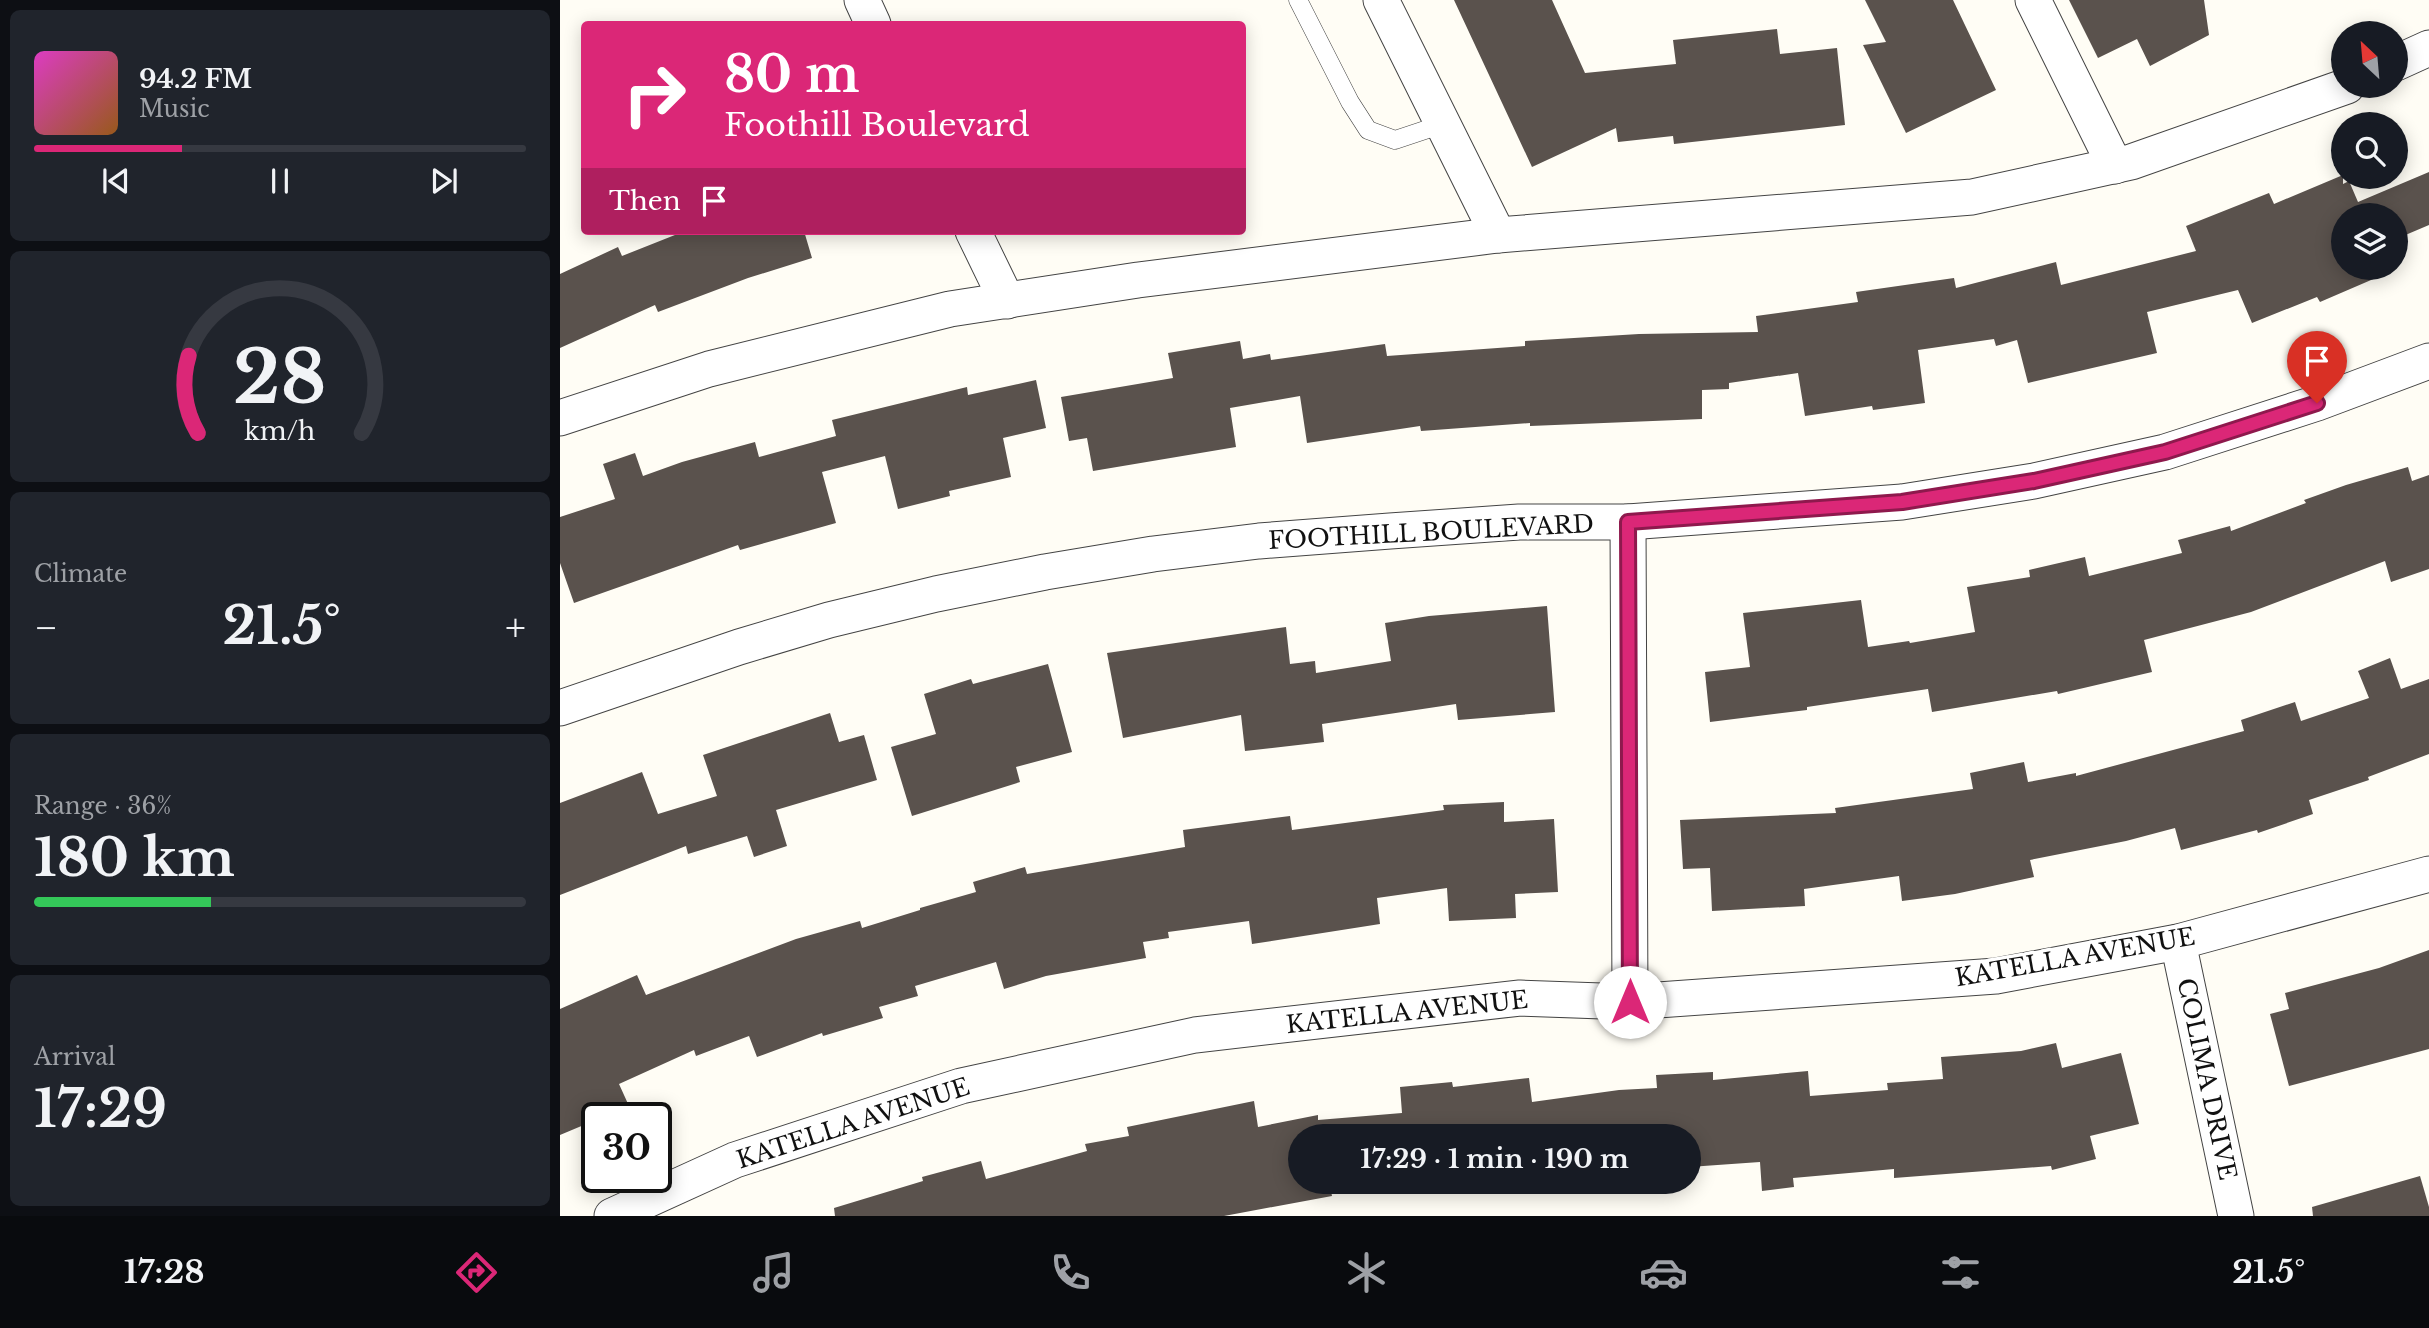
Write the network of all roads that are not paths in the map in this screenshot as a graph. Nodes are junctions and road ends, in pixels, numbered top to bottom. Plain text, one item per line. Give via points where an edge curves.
1 (862, 0) edge
2 (1298, 0) edge
3 (1381, 0) edge
4 (2033, 0) edge
5 (872, 21) edge
6 (2429, 48) edge
7 (2408, 58) edge
8 (2331, 92) edge
9 (1443, 124) junction
10 (2115, 166) junction
11 (975, 235) edge
12 (1498, 235) junction
13 (1007, 301) junction
14 (2429, 361) edge
15 (560, 418) edge
16 (1628, 522) junction
17 (560, 708) edge
18 (2429, 874) edge
19 (2178, 942) junction
20 (1630, 1002) junction
21 (612, 1216) edge
22 (2236, 1216) edge

1 - 5 street
2 - 9 lane via 1368,130 1395,140
3 - 9 street
4 - 10 street
6 - 7 street
8 - 10 street
9 - 12 street
10 - 12 street via 1972,197
11 - 13 street
12 - 13 street
13 - 15 street via 950,309 709,369
14 - 16 street, FOOTHILL BOULEVARD via 2165,452 2034,481 1902,502
16 - 17 street, FOOTHILL BOULEVARD via 1519,522 1259,541 1045,572 829,620
16 - 20 street
18 - 19 street, KATELLA AVENUE
19 - 20 street, KATELLA AVENUE via 1996,976
19 - 22 street, COLIMA DRIVE
20 - 21 street, KATELLA AVENUE via 1520,998 1195,1035 961,1086 735,1160

